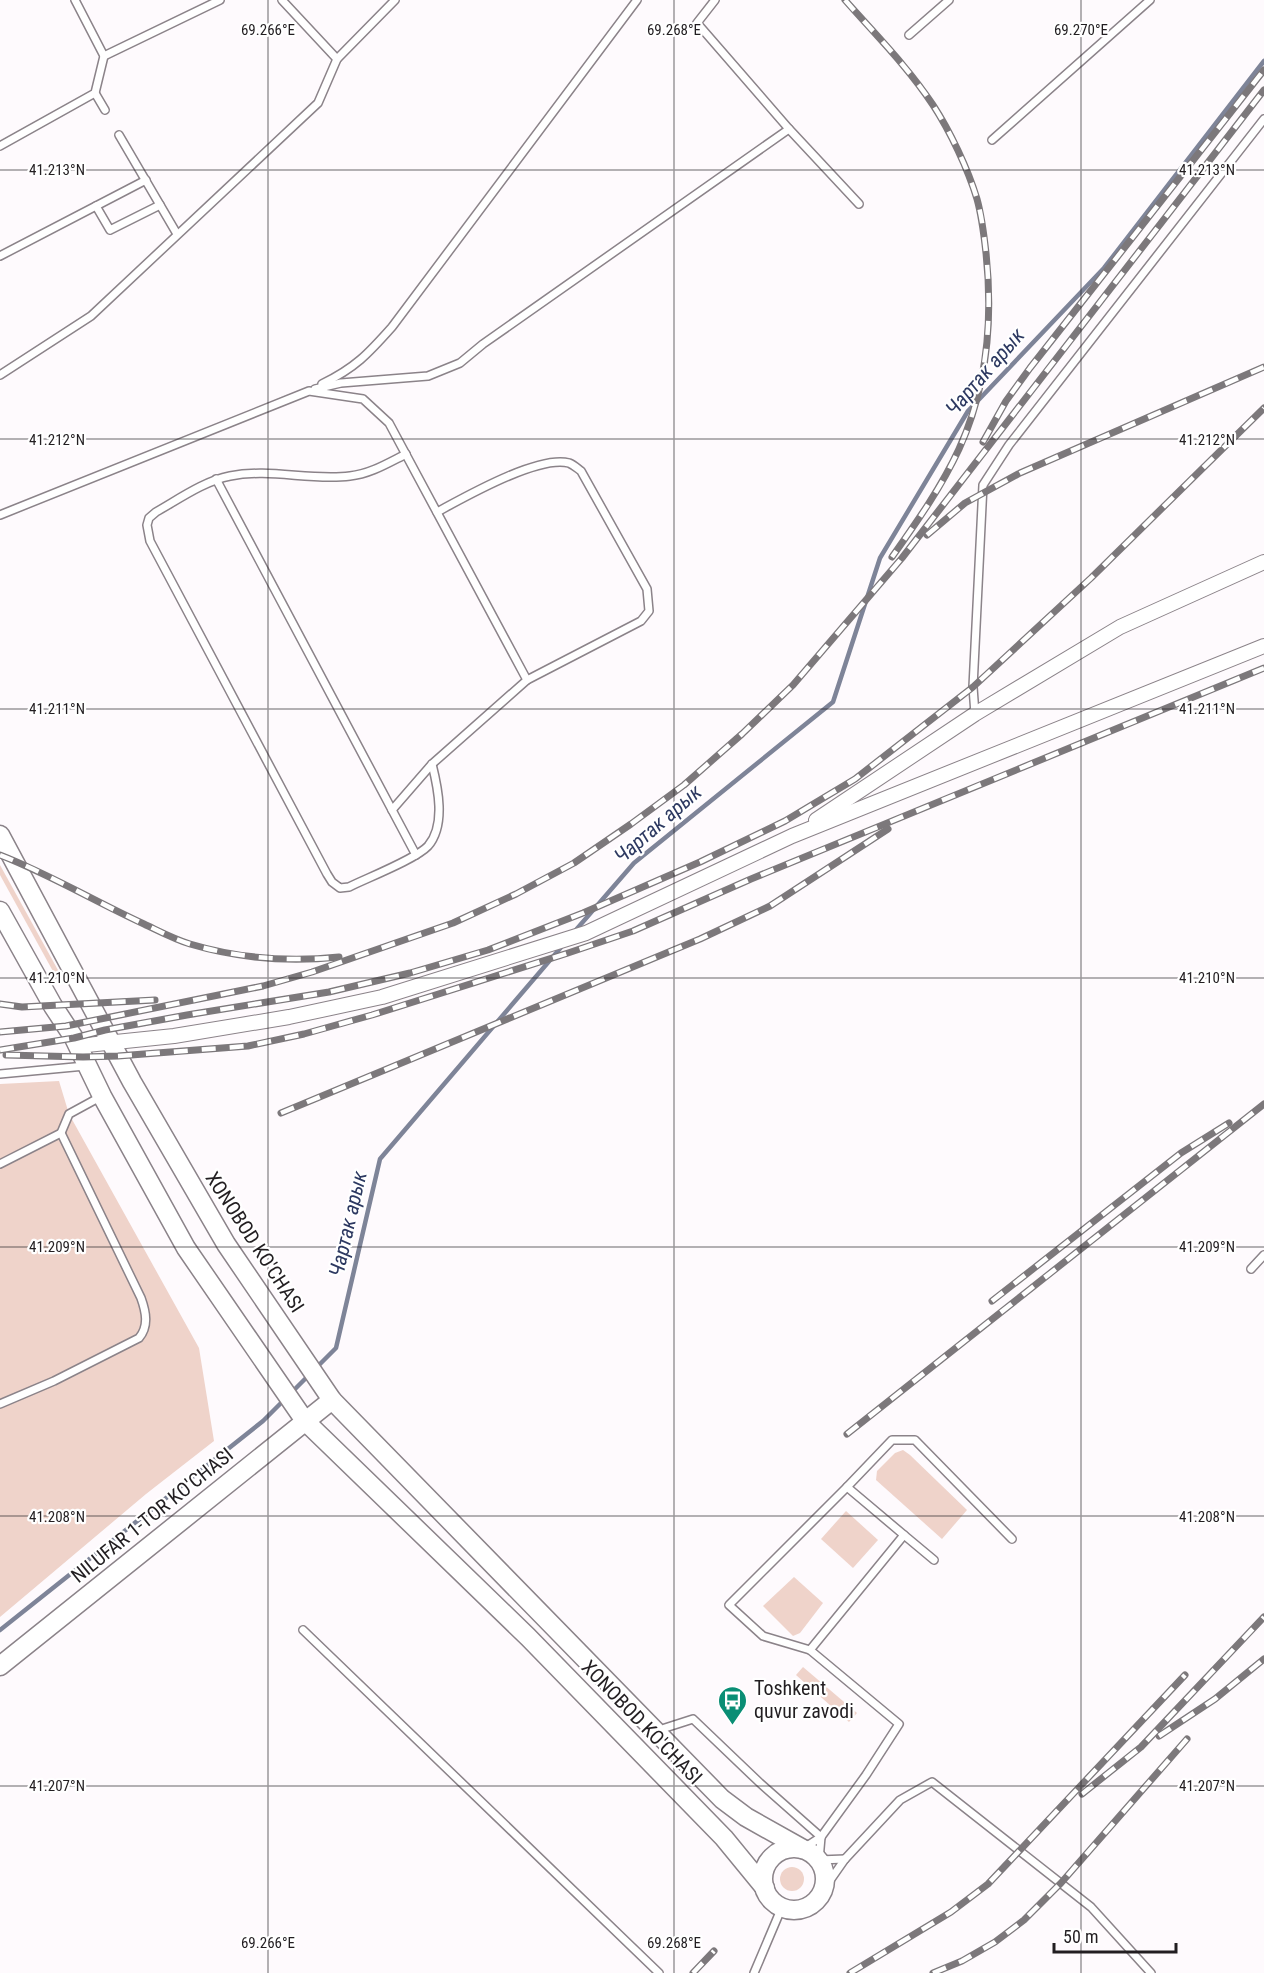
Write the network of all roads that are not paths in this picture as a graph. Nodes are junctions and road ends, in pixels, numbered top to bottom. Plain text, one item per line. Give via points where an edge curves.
1 (75, 0) edge
2 (220, 0) edge
3 (282, 0) edge
4 (395, 0) edge
5 (637, 0) edge
6 (715, 0) edge
7 (949, 0) edge
8 (1150, 0) edge
9 (909, 35) dead end
10 (104, 57) junction
11 (337, 59) junction
12 (95, 93) junction
13 (105, 110) dead end
14 (1264, 119) edge
15 (789, 129) junction
16 (119, 135) dead end
17 (992, 140) dead end
18 (0, 146) edge
19 (146, 180) junction
20 (859, 204) dead end
21 (160, 205) junction
22 (96, 206) junction
23 (177, 234) junction
24 (0, 256) edge
25 (0, 375) edge
26 (309, 391) junction
27 (406, 454) junction
28 (216, 480) junction
29 (436, 512) junction
30 (0, 515) edge
31 (1264, 562) edge
32 (1264, 646) edge
33 (527, 680) junction
34 (975, 714) junction
35 (432, 764) junction
36 (392, 810) junction
37 (0, 835) edge
38 (792, 836) junction
39 (416, 855) junction
40 (0, 911) edge
41 (111, 1042) junction
42 (78, 1046) junction
43 (87, 1066) junction
44 (0, 1074) edge
45 (102, 1096) junction
46 (61, 1133) junction
47 (0, 1164) edge
48 (1264, 1255) edge
49 (1251, 1269) dead end
50 (332, 1400) junction
51 (0, 1404) edge
52 (305, 1421) junction
53 (847, 1487) junction
54 (904, 1535) junction
55 (1012, 1539) dead end
56 (934, 1560) dead end
57 (545, 1620) junction
58 (303, 1630) dead end
59 (528, 1637) junction
60 (810, 1650) junction
61 (0, 1666) edge
62 (662, 1731) junction
63 (746, 1817) junction
64 (821, 1837) junction
65 (724, 1838) junction
66 (803, 1849) junction
67 (845, 1859) junction
68 (819, 1860) junction
69 (765, 1888) junction
70 (824, 1889) junction
71 (782, 1907) junction
72 (659, 1973) edge
73 (754, 1973) edge
74 (1151, 1973) edge

1 - 10 lane
2 - 10 lane
3 - 11 lane
4 - 11 lane
5 - 26 lane via 392,327 345,373
6 - 15 lane via 697,23
7 - 9 lane
8 - 17 lane
10 - 12 lane
11 - 23 lane via 318,103
12 - 13 lane
12 - 18 lane
14 - 34 lane via 1009,445 984,485 973,687
15 - 20 lane
15 - 26 lane via 460,363 428,376 341,383
16 - 19 lane
19 - 21 lane
19 - 22 lane
21 - 22 lane via 110,230
21 - 23 lane
22 - 24 lane
23 - 25 lane via 91,315
26 - 27 lane via 363,399 389,423
26 - 30 lane
27 - 28 lane via 353,476 253,473
27 - 29 lane
28 - 36 lane
28 - 39 lane via 149,518 150,541 316,853 332,882 340,888
29 - 33 lane
29 - 33 lane via 510,476 543,465 572,464 580,471 647,589 649,611 641,621
31 - 34 street via 1120,627
32 - 38 street
33 - 35 lane
34 - 38 street
35 - 36 lane
35 - 39 lane via 439,814 428,846
36 - 39 lane
37 - 41 street, XONOBOD KO'CHASI
38 - 41 street via 586,933 474,970 382,997 289,1017
40 - 42 street, XONOBOD KO'CHASI
41 - 42 street
41 - 50 street, XONOBOD KO'CHASI via 226,1244
42 - 43 street, XONOBOD KO'CHASI
43 - 44 lane
43 - 45 street, XONOBOD KO'CHASI
45 - 46 lane via 69,1114
45 - 52 street, XONOBOD KO'CHASI via 186,1248
46 - 47 lane
46 - 51 lane via 141,1298 146,1314 144,1331 139,1338 54,1382
48 - 49 lane
50 - 52 street, NILUFAR 1-TOR KO'CHASI
50 - 57 street, XONOBOD KO'CHASI
52 - 59 street, XONOBOD KO'CHASI
52 - 61 street, NILUFAR 1-TOR KO'CHASI
53 - 54 lane
53 - 55 lane via 892,1440 915,1440
53 - 60 lane via 729,1605 763,1636
54 - 56 lane
54 - 60 lane
57 - 59 street
57 - 62 street, XONOBOD KO'CHASI
58 - 72 lane
59 - 65 street, XONOBOD KO'CHASI
60 - 64 lane via 898,1724
62 - 63 street, XONOBOD KO'CHASI via 722,1799
62 - 64 lane via 693,1719
63 - 65 street via 740,1832
63 - 66 street, XONOBOD KO'CHASI
64 - 66 lane
64 - 68 lane
65 - 69 street, XONOBOD KO'CHASI
66 - 68 street, XONOBOD KO'CHASI
66 - 69 street via 775,1854 765,1870
67 - 68 lane
67 - 70 lane
67 - 74 lane via 900,1800 932,1782 1091,1907
68 - 70 street via 824,1869
69 - 71 street, XONOBOD KO'CHASI via 774,1903
70 - 71 street via 812,1905 792,1910
71 - 73 lane

